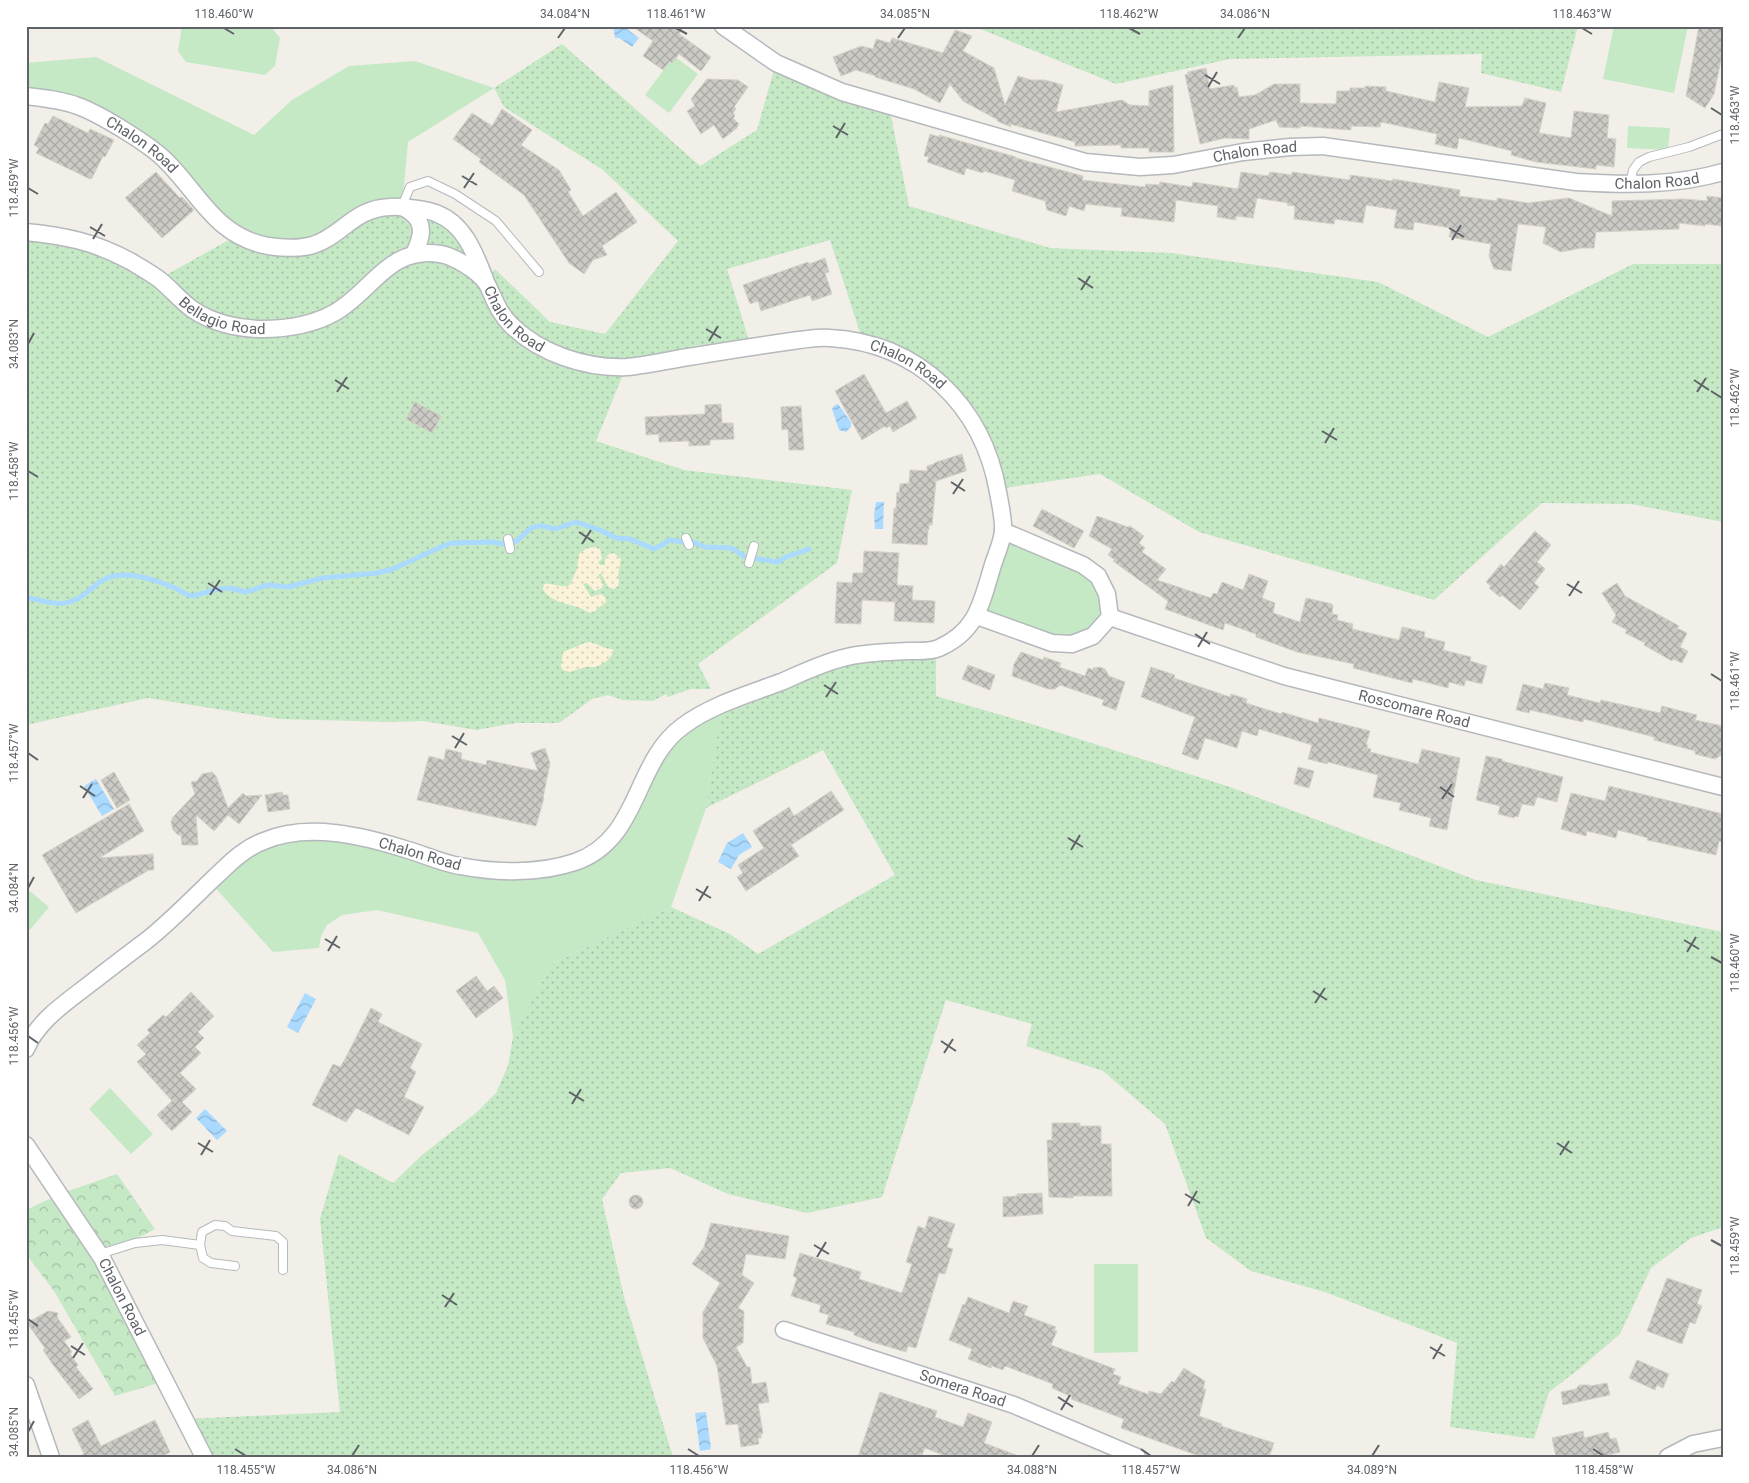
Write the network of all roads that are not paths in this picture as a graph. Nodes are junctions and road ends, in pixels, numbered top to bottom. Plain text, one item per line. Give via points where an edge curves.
1 (723, 26) edge
2 (26, 96) edge
3 (1723, 134) edge
4 (1723, 172) edge
5 (1630, 184) junction
6 (402, 206) junction
7 (26, 232) edge
8 (414, 254) junction
9 (539, 272) dead end
10 (485, 282) junction
11 (1003, 531) junction
12 (508, 539) dead end
13 (510, 549) dead end
14 (754, 549) dead end
15 (749, 563) dead end
16 (977, 616) junction
17 (1110, 617) junction
18 (1723, 787) edge
19 (26, 1049) edge
20 (26, 1145) edge
21 (200, 1246) junction
22 (100, 1254) junction
23 (236, 1266) dead end
24 (283, 1270) dead end
25 (784, 1330) dead end
26 (26, 1385) edge
27 (1723, 1438) edge
28 (51, 1457) edge
29 (204, 1457) edge
30 (1137, 1457) edge
31 (1668, 1457) edge

1 - 5 street, Chalon Road via 776,63 842,92 1085,162 1140,167 1173,165 1243,152 1323,146 1576,182
2 - 6 street, Chalon Road via 79,106 137,139 165,160 219,222 236,236 259,244 277,248 313,244 362,214 381,207
3 - 5 lane via 1639,162 1633,170
4 - 5 street, Chalon Road via 1666,183
6 - 8 street via 416,217 421,226 420,242
6 - 9 lane via 410,187 428,181 455,194 496,222
6 - 10 street, Chalon Road via 438,214 452,222 471,246
7 - 8 street, Bellagio Road via 97,245 159,279 192,309 214,321 244,328 298,326 316,321 336,312 401,258
8 - 10 street, Chalon Road via 440,254 453,258
10 - 11 street, Chalon Road via 501,314 523,337 557,355 590,364 626,367 828,337 863,342 895,352 929,372 972,422 988,453
11 - 16 street, Chalon Road
11 - 17 street via 1083,565 1098,576 1107,594
12 - 13 lane
14 - 15 lane
16 - 17 street via 1052,643 1072,644 1093,636
16 - 19 street, Chalon Road via 966,630 936,650 846,657 722,705 683,725 657,755 626,819 611,838 578,861 553,868 494,871 458,866 404,848 333,833 286,834 264,841 230,863 158,932 51,1014
17 - 18 street, Roscomare Road via 1284,676
20 - 22 street, Chalon Road
21 - 22 lane via 162,1240 135,1243
21 - 23 lane via 203,1258 211,1263
21 - 24 lane via 202,1232 215,1225 232,1231 276,1236 282,1242
22 - 29 street, Chalon Road
25 - 30 street, Somera Road via 1014,1405
26 - 28 street
27 - 31 street via 1693,1444

